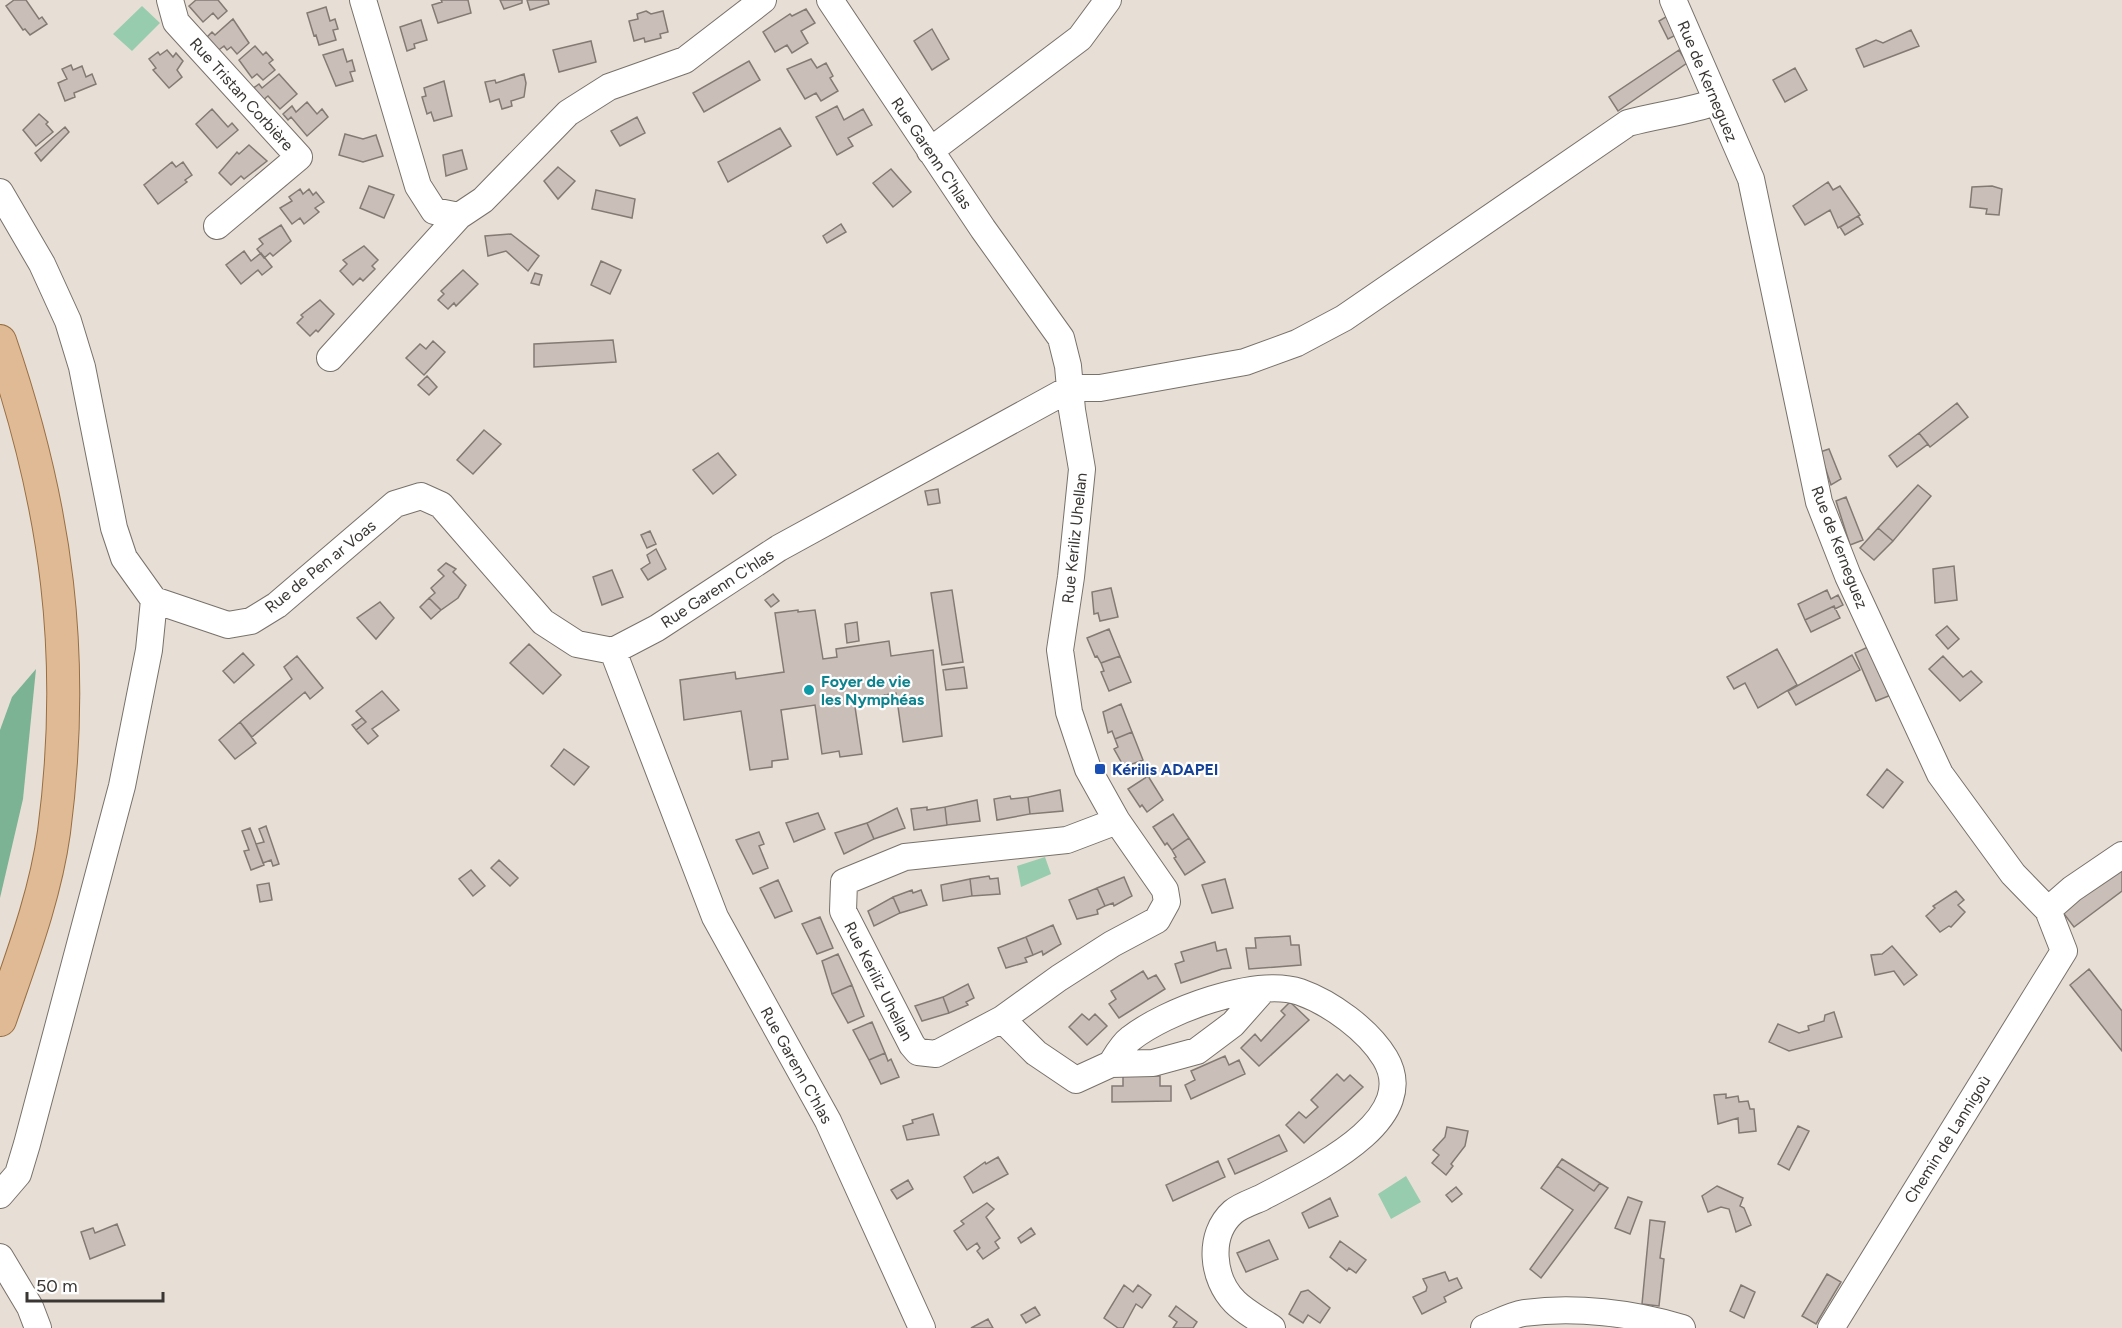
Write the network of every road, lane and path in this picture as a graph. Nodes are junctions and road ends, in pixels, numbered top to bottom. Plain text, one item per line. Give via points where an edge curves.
1 (170, 0) edge
2 (363, 0) edge
3 (763, 0) edge
4 (830, 0) edge
5 (1108, 0) edge
6 (1673, 0) edge
7 (1716, 102) junction
8 (930, 151) junction
9 (0, 192) edge
10 (459, 216) junction
11 (217, 226) dead end
12 (0, 341) edge
13 (330, 358) dead end
14 (1071, 388) junction
15 (1020, 415) junction
16 (1074, 423) junction
17 (154, 600) junction
18 (613, 651) junction
19 (1117, 822) junction
20 (2122, 855) edge
21 (2048, 909) junction
22 (2064, 951) joint
23 (1263, 990) junction
24 (1002, 1019) junction
25 (0, 1020) edge
26 (1111, 1064) junction
27 (0, 1195) edge
28 (0, 1257) edge
29 (38, 1328) edge
30 (922, 1328) edge
31 (1272, 1328) edge
32 (1484, 1328) edge
33 (1682, 1328) edge
34 (1831, 1328) edge

1 - 11 street, Rue Tristan Corbière via 176,22 299,157
2 - 10 street via 418,186 434,211
3 - 10 street via 685,60 609,87 568,113 483,200
4 - 8 street, Rue Garenn C'hlas
5 - 8 street via 1080,38
6 - 7 street, Rue de Kerneguez
7 - 14 street via 1628,123 1344,318 1297,343 1245,362 1100,388
7 - 21 street, Rue de Kerneguez via 1751,180 1820,502 1848,576 1940,774 2013,874
8 - 14 street, Rue Garenn C'hlas via 1061,338
9 - 17 street via 42,264 68,321 82,367 114,528 124,558
10 - 13 street
12 - 25 main road via 23,408 44,495 57,572 65,664 53,834 31,931
14 - 15 street, Rue Garenn C'hlas
14 - 16 street, Rue Keriliz Uhellan
15 - 16 street via 1043,415
15 - 18 street, Rue Garenn C'hlas via 778,548 657,628
16 - 19 street, Rue Keriliz Uhellan via 1082,469 1060,650 1069,712 1088,769
17 - 18 street, Rue de Pen ar Voas via 228,625 250,621 277,605 395,504 421,496 441,505 543,622 577,645
17 - 27 street via 149,650 122,786 27,1144 18,1174
18 - 30 street, Rue Garenn C'hlas via 715,917 828,1121
19 - 24 street, Rue Keriliz Uhellan via 1165,890 1167,902 1157,920 1077,966
19 - 24 street, Rue Keriliz Uhellan via 1067,840 906,857 844,882 843,911 918,1052 936,1054
20 - 21 street
21 - 22 street, Rue de Kerneguez
22 - 34 street, Chemin de Lannigoù
23 - 26 street via 1192,1005 1156,1020 1127,1040
23 - 26 street via 1233,1024 1197,1051 1153,1063
23 - 31 street via 1298,991 1338,1012 1379,1049 1389,1065 1392,1086 1390,1101 1360,1138 1322,1165 1232,1213 1215,1241 1216,1268 1234,1301
24 - 26 street via 1036,1053 1077,1080
28 - 29 street
32 - 33 street via 1522,1313 1577,1311 1652,1319

